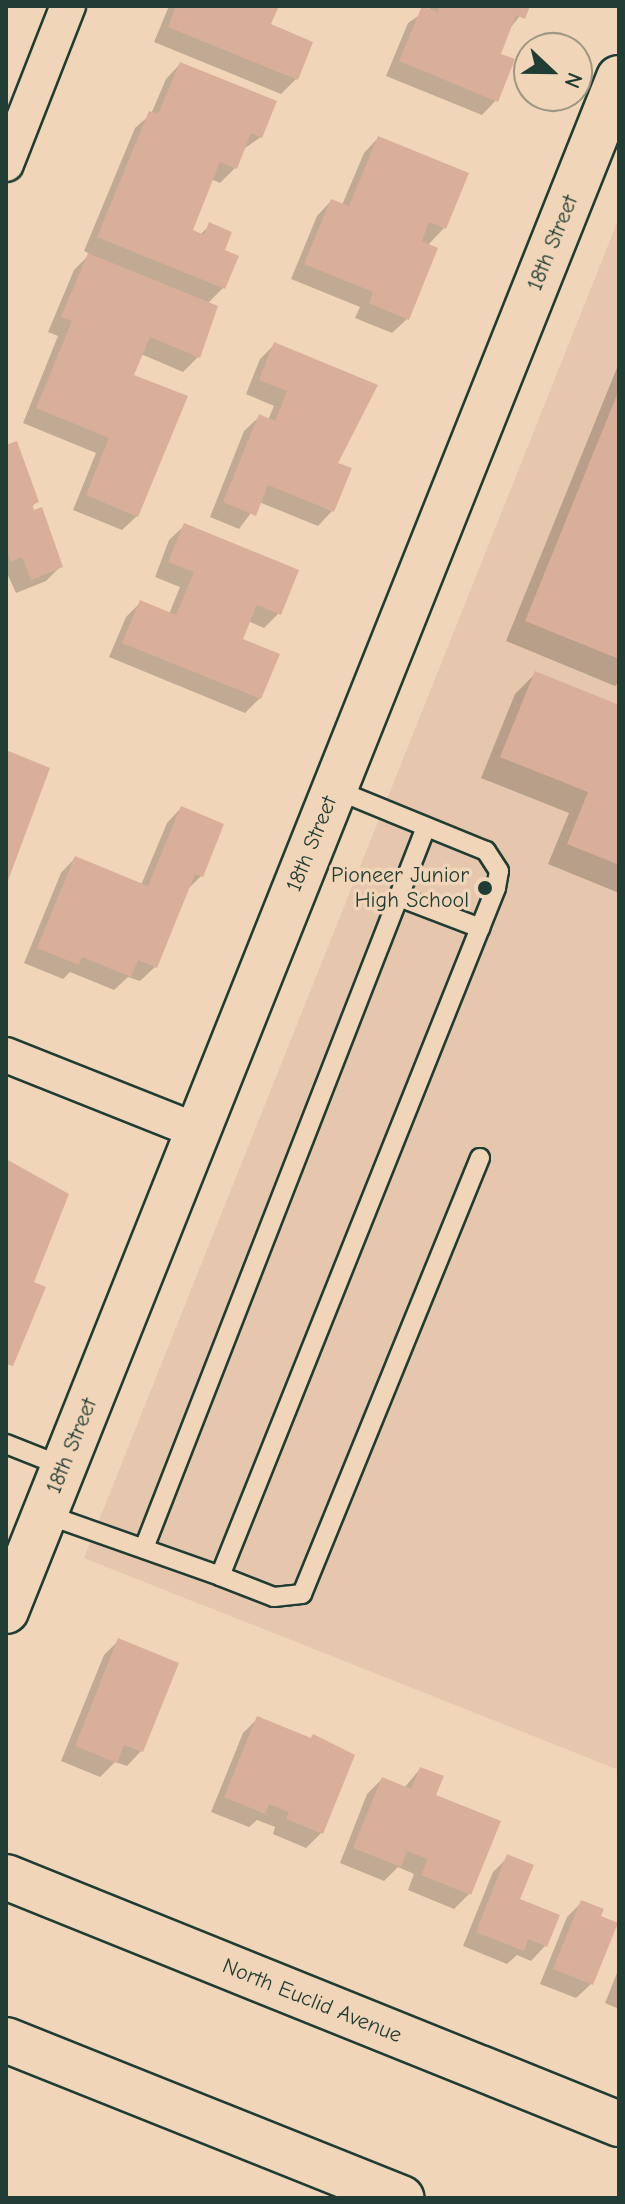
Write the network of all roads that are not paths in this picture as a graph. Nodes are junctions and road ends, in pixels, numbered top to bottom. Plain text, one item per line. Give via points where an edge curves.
1 (68, 6) edge
2 (619, 78) edge
3 (609, 131) edge
4 (6, 164) edge
5 (334, 789) junction
6 (426, 827) junction
7 (399, 897) junction
8 (480, 928) junction
9 (6, 1055) edge
10 (197, 1131) junction
11 (480, 1158) dead end
12 (6, 1444) edge
13 (64, 1467) junction
14 (45, 1514) junction
15 (144, 1548) junction
16 (220, 1576) junction
17 (6, 1611) edge
18 (6, 1877) edge
19 (6, 2040) edge
20 (619, 2124) edge
21 (402, 2198) edge

1 - 4 street
2 - 3 main road, 18th Street
3 - 5 main road, 18th Street
5 - 6 lane
5 - 10 main road, 18th Street
6 - 7 lane
6 - 8 lane via 494,858 496,888
7 - 8 lane
7 - 15 lane
8 - 16 lane
9 - 10 street
10 - 13 main road, 18th Street
11 - 16 lane via 302,1594 274,1597
12 - 13 lane
13 - 14 main road, 18th Street
14 - 15 lane
14 - 17 main road, 18th Street
15 - 16 lane
18 - 20 main road, North Euclid Avenue
19 - 21 main road

